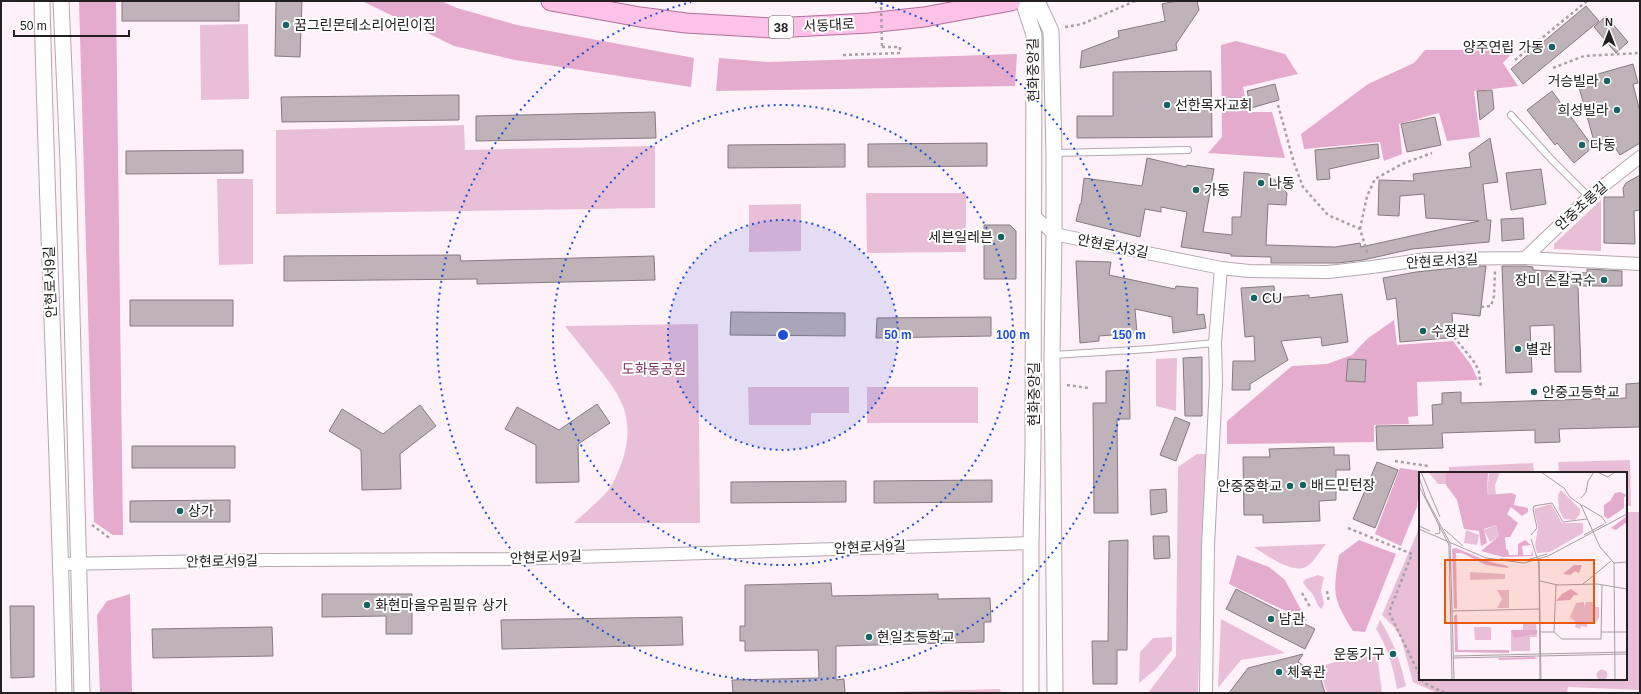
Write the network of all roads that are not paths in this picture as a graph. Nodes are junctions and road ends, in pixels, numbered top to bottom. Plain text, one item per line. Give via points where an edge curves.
1 (42, 1) edge
2 (61, 1) edge
3 (552, 1) edge
4 (1011, 1) edge
5 (1024, 1) edge
6 (1037, 1) edge
7 (1511, 115) dead end
8 (1188, 150) dead end
9 (1054, 153) junction
10 (1640, 158) edge
11 (1589, 197) junction
12 (1034, 216) junction
13 (1054, 234) junction
14 (1524, 258) junction
15 (1640, 264) edge
16 (1221, 268) junction
17 (1215, 343) junction
18 (1052, 355) junction
19 (1054, 542) junction
20 (1031, 543) junction
21 (62, 564) junction
22 (79, 564) junction
23 (64, 693) edge
24 (82, 693) edge
25 (1031, 693) edge
26 (1055, 693) edge
27 (1206, 693) edge

1 - 21 street, 안현로서9길 via 45,159
2 - 22 street
3 - 4 main road, 서동대로 / 38 via 686,23 773,28 869,24
5 - 12 street, 현화중앙길 via 1034,35
6 - 9 street via 1051,31
7 - 11 lane
8 - 9 lane
9 - 13 street
10 - 11 street, 안중초롱길
11 - 14 street, 안중초롱길
12 - 13 street
12 - 20 street, 현화중앙길
13 - 16 street, 안현로서3길
13 - 18 street
14 - 15 street, 안현로서3길
14 - 16 street, 안현로서3길 via 1427,259 1328,272
16 - 17 street
17 - 18 lane via 1150,350
17 - 27 street via 1216,383 1208,546
18 - 19 street
19 - 20 street
19 - 26 street
20 - 22 street, 안현로서9길 via 510,559
20 - 25 street, 현화중앙길
21 - 22 street, 안현로서9길
21 - 23 street, 안현로서9길
22 - 24 street

